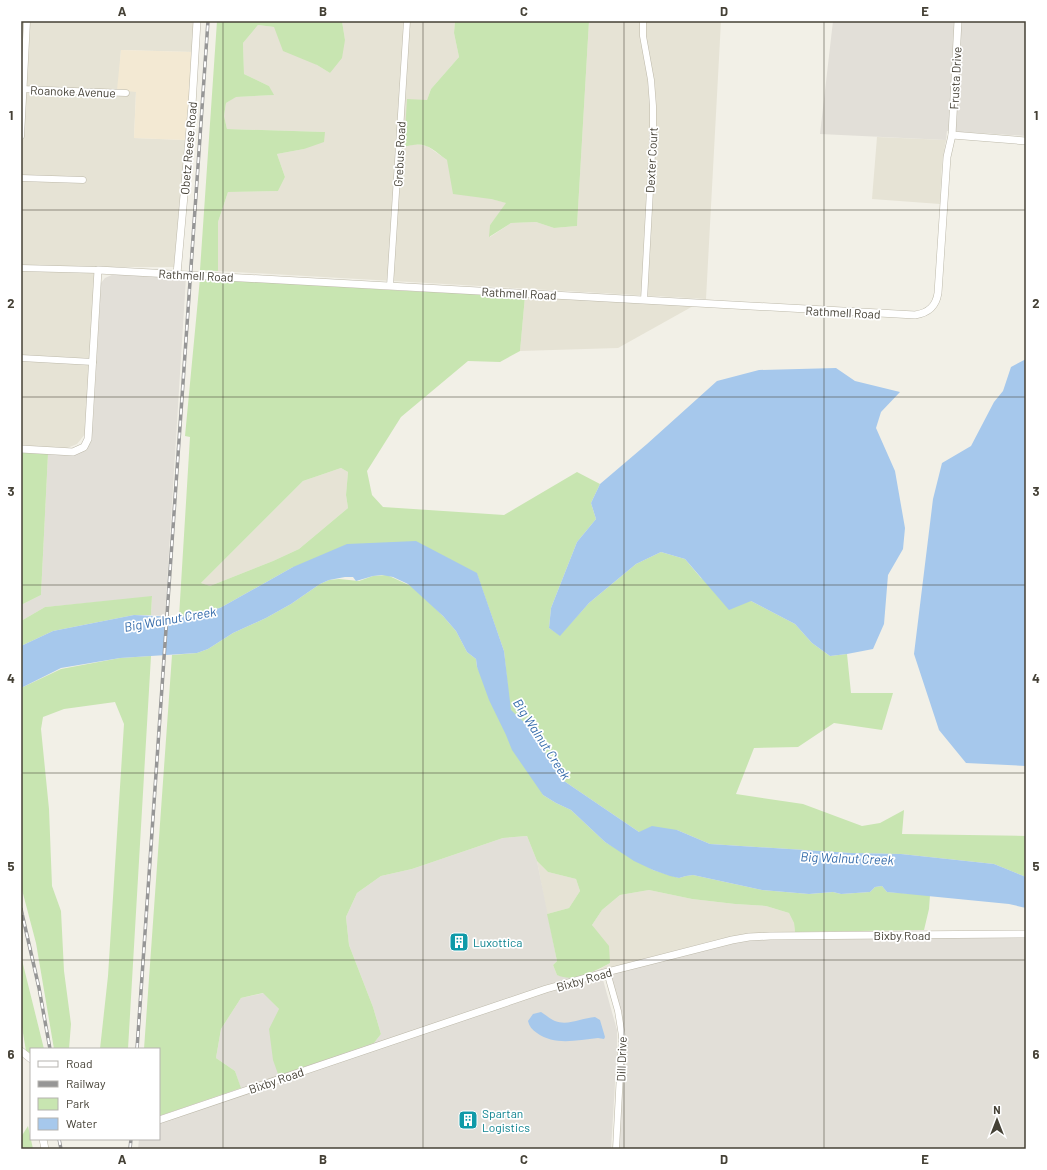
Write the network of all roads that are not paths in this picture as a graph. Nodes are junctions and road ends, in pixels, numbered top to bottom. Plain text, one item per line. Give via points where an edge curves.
1 (27, 21) edge
2 (197, 21) edge
3 (407, 21) edge
4 (643, 21) edge
5 (958, 21) edge
6 (22, 89) edge
7 (126, 93) dead end
8 (21, 136) edge
9 (952, 136) junction
10 (1026, 141) edge
11 (21, 178) edge
12 (83, 180) dead end
13 (21, 268) edge
14 (98, 270) junction
15 (177, 274) junction
16 (390, 286) junction
17 (644, 300) junction
18 (21, 358) edge
19 (93, 362) junction
20 (21, 449) edge
21 (1026, 934) edge
22 (607, 972) junction
23 (21, 1051) edge
24 (30, 1058) edge
25 (160, 1120) edge
26 (616, 1149) edge

1 - 6 street
2 - 15 street, Obetz Reese Road
3 - 16 street, Grebus Road
4 - 17 street, Dexter Court via 653,106
5 - 9 street, Frusta Drive
6 - 7 street, Roanoke Avenue
6 - 8 street
9 - 10 street
9 - 17 street, Rathmell Road via 947,157 938,293 935,304 926,312 915,315
11 - 12 street
13 - 14 street
14 - 15 street, Rathmell Road
14 - 19 street
15 - 16 street, Rathmell Road
16 - 17 street, Rathmell Road
18 - 19 street
19 - 20 street via 90,432 84,446 68,453
21 - 22 street, Bixby Road via 749,937
22 - 25 street, Bixby Road via 546,989
22 - 26 street, Dill Drive via 622,1036
23 - 24 street

